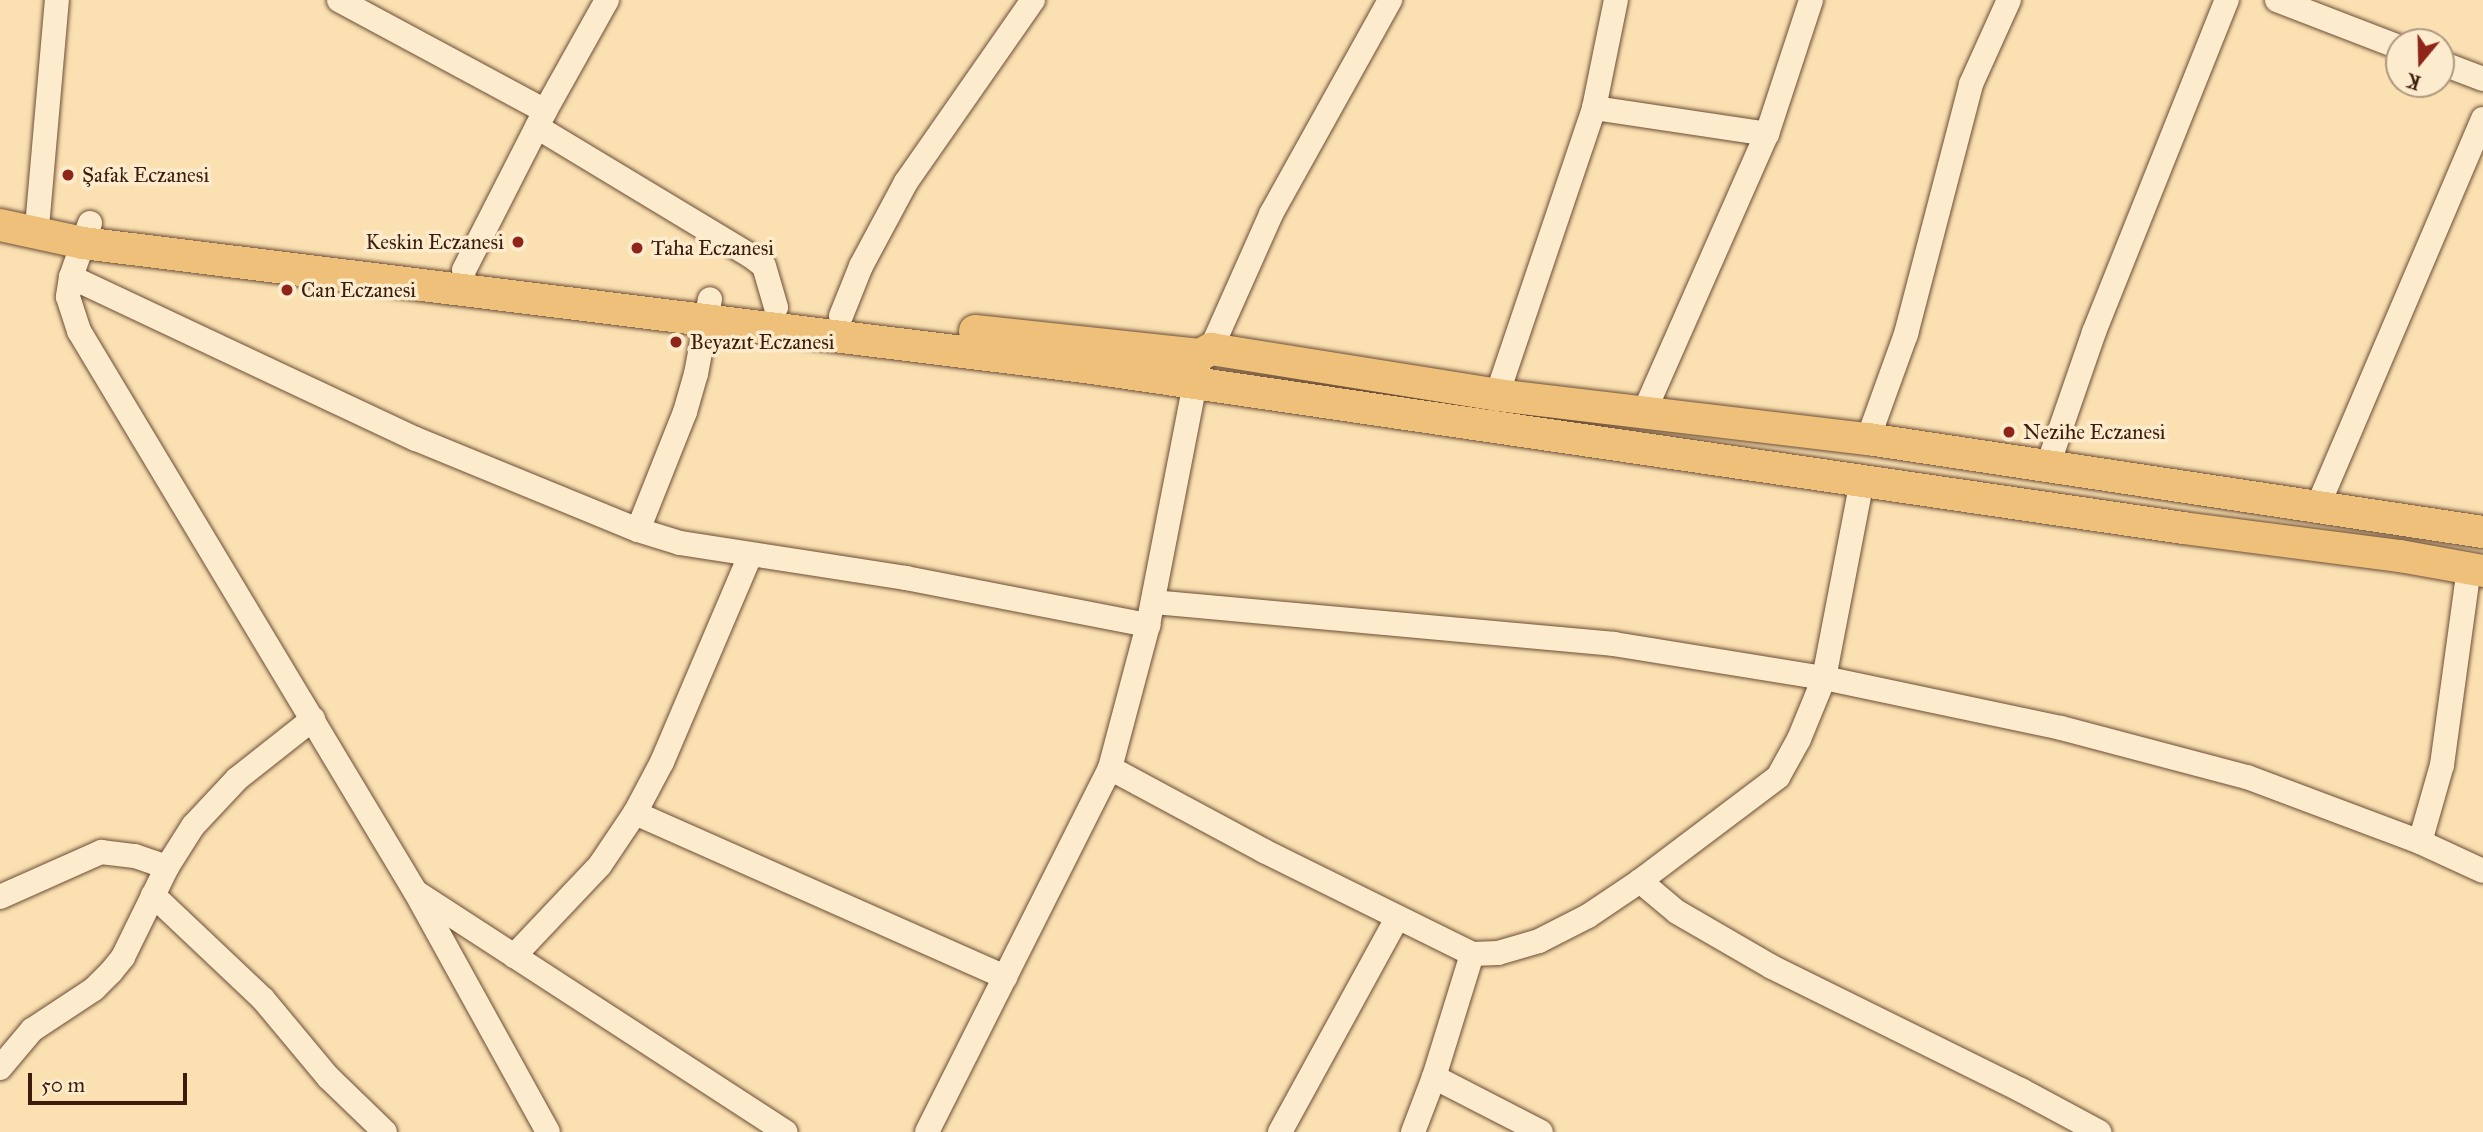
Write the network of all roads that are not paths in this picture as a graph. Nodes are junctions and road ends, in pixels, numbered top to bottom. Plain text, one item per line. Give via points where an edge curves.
1 (57, 0) edge
2 (339, 0) edge
3 (607, 0) edge
4 (1033, 0) edge
5 (1616, 0) edge
6 (1811, 0) edge
7 (2010, 0) edge
8 (2227, 0) edge
9 (2277, 0) edge
10 (1382, 3) edge
11 (2385, 42) edge
12 (2455, 68) edge
13 (2483, 79) edge
14 (1594, 108) junction
15 (541, 119) junction
16 (2483, 119) edge
17 (1767, 134) junction
18 (2476, 155) edge
19 (0, 208) edge
20 (38, 216) junction
21 (0, 225) edge
22 (86, 233) junction
23 (464, 270) junction
24 (71, 277) junction
25 (776, 307) junction
26 (708, 309) junction
27 (841, 316) junction
28 (1203, 362) junction
29 (1497, 395) junction
30 (1645, 411) junction
31 (1868, 439) junction
32 (2048, 465) junction
33 (1862, 481) junction
34 (2316, 508) junction
35 (638, 530) junction
36 (2483, 532) edge
37 (750, 556) junction
38 (2476, 569) edge
39 (1150, 613) junction
40 (1824, 678) junction
41 (313, 719) junction
42 (1110, 768) junction
43 (635, 813) junction
44 (2420, 842) junction
45 (167, 867) junction
46 (2483, 871) edge
47 (1640, 881) junction
48 (415, 891) junction
49 (153, 895) junction
50 (0, 897) edge
51 (1397, 918) junction
52 (1472, 954) junction
53 (514, 956) junction
54 (1005, 977) junction
55 (0, 1068) edge
56 (1434, 1077) junction
57 (385, 1132) edge
58 (548, 1132) edge
59 (785, 1132) edge
60 (927, 1132) edge
61 (1280, 1132) edge
62 (1413, 1132) edge
63 (1541, 1132) edge
64 (2099, 1132) edge

1 - 20 street
2 - 15 street
3 - 15 street
4 - 27 street via 906,182 861,266
5 - 14 street
6 - 17 street
7 - 31 street via 1971,84 1906,334
8 - 32 street via 2094,332
9 - 11 street
10 - 28 street via 1271,214
12 - 13 street
14 - 17 street
14 - 29 street
15 - 23 street
15 - 25 street via 764,266
16 - 18 street
17 - 30 street
18 - 34 street
19 - 20 main road
20 - 22 main road
21 - 22 main road
22 - 23 main road
22 - 24 street
22 - 26 main road
23 - 26 main road
24 - 35 street via 416,439
24 - 41 street via 68,297 79,331
25 - 26 main road
25 - 27 main road
26 - 28 main road
26 - 35 street via 685,412
27 - 28 main road
28 - 29 main road
28 - 33 main road
28 - 39 street
29 - 30 main road
30 - 31 main road
31 - 32 main road
32 - 34 main road
33 - 38 main road
33 - 40 street
34 - 36 main road
35 - 37 street
37 - 39 street
37 - 43 street via 662,762
38 - 44 street via 2444,753
39 - 40 street via 1614,644
39 - 42 street
40 - 44 street via 2060,728 2247,777
40 - 47 street via 1778,777
41 - 45 street via 237,779 193,826
41 - 48 street
42 - 51 street
42 - 54 street
43 - 53 street via 600,864
43 - 54 street
44 - 46 street
45 - 49 street
45 - 50 street via 135,856 101,852
47 - 52 street via 1588,916 1539,941 1498,953
47 - 64 street via 1677,912 1772,967
48 - 53 street
48 - 58 street
49 - 55 street via 111,972 94,989 32,1030
49 - 57 street via 263,999 328,1077
51 - 52 street
51 - 61 street
52 - 56 street
53 - 59 street
54 - 60 street
56 - 62 street
56 - 63 street

